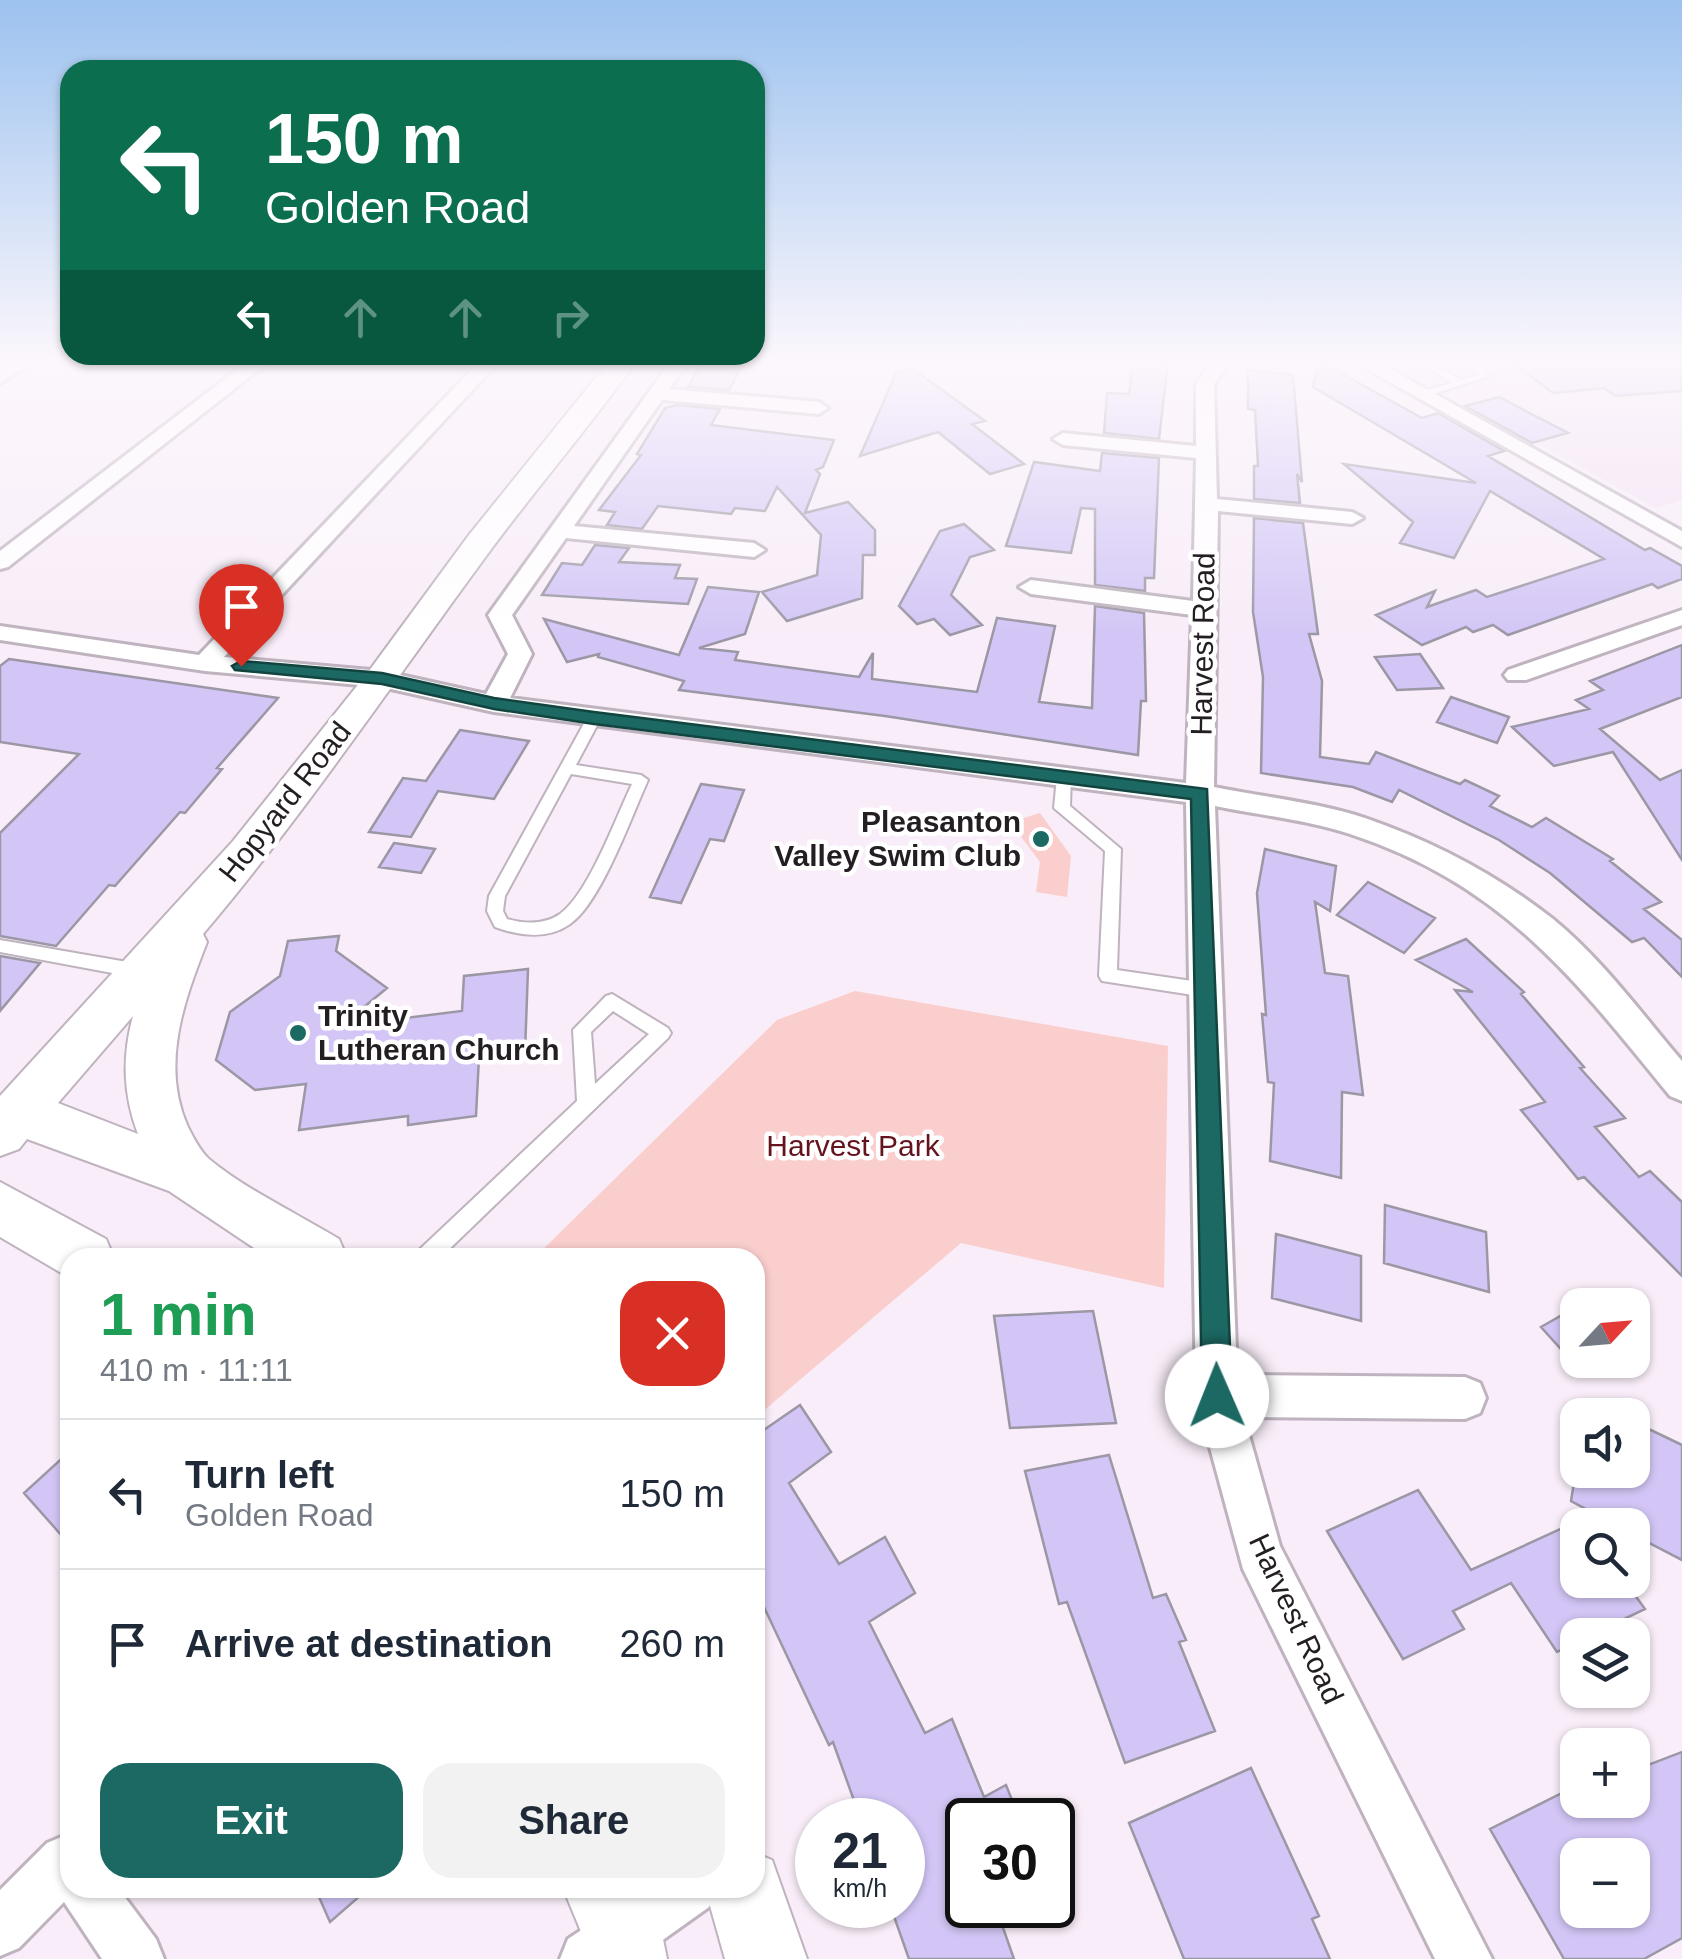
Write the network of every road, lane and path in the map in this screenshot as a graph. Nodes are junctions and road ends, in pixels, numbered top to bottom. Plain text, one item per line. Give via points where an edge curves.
1 (143, 451) edge
2 (405, 451) edge
3 (552, 451) edge
4 (616, 451) edge
5 (1187, 451) edge
6 (1523, 451) edge
7 (1203, 453) joint
8 (1207, 504) junction
9 (1352, 518) dead end
10 (560, 530) junction
11 (1682, 540) edge
12 (754, 550) dead end
13 (0, 562) edge
14 (1032, 587) dead end
15 (1202, 608) junction
16 (1682, 617) edge
17 (0, 632) edge
18 (206, 663) junction
19 (1517, 675) dead end
20 (382, 679) junction
21 (494, 704) junction
22 (594, 718) junction
23 (567, 768) junction
24 (1064, 777) junction
25 (1200, 794) junction
26 (197, 911) junction
27 (0, 946) edge
28 (145, 972) junction
29 (1206, 990) junction
30 (1682, 1086) edge
31 (587, 1103) junction
32 (12, 1122) edge
33 (187, 1174) junction
34 (0, 1207) edge
35 (69, 1248) edge
36 (303, 1248) edge
37 (435, 1248) edge
38 (1217, 1396) junction
39 (1465, 1398) dead end
40 (60, 1868) edge
41 (92, 1898) edge
42 (673, 1898) edge
43 (747, 1898) edge
44 (0, 1929) edge
45 (610, 1935) edge
46 (136, 1959) edge
47 (766, 1959) edge
48 (1464, 1959) edge

1 - 13 street
2 - 18 street
3 - 20 main road, Hopyard Road
4 - 10 street
5 - 7 street
6 - 11 street
7 - 8 street, Harvest Road
8 - 9 street
8 - 15 street, Harvest Road
10 - 12 street
10 - 21 street via 500,615 520,654
14 - 15 street
15 - 25 street, Harvest Road
16 - 19 street
17 - 18 street
18 - 20 street
20 - 21 street
20 - 26 main road, Hopyard Road
21 - 22 street
22 - 23 lane
22 - 24 street
23 - 23 lane via 497,896 502,923 518,929 536,930 572,915 641,780
24 - 25 street
24 - 29 lane via 1062,808 1114,850 1108,976
25 - 29 street, Harvest Road
25 - 30 street via 1355,825 1485,886 1544,928
26 - 28 main road, Hopyard Road
26 - 33 main road via 151,1041 149,1094 163,1138
27 - 28 lane
28 - 32 main road, Hopyard Road
29 - 38 street, Harvest Road
31 - 31 lane via 662,1033 612,1001 582,1030
31 - 37 lane
32 - 33 main road via 58,1129
33 - 36 main road
34 - 35 main road
38 - 39 street
38 - 48 street, Harvest Road via 1259,1553
40 - 44 street
41 - 46 street
42 - 45 street
43 - 47 main road

